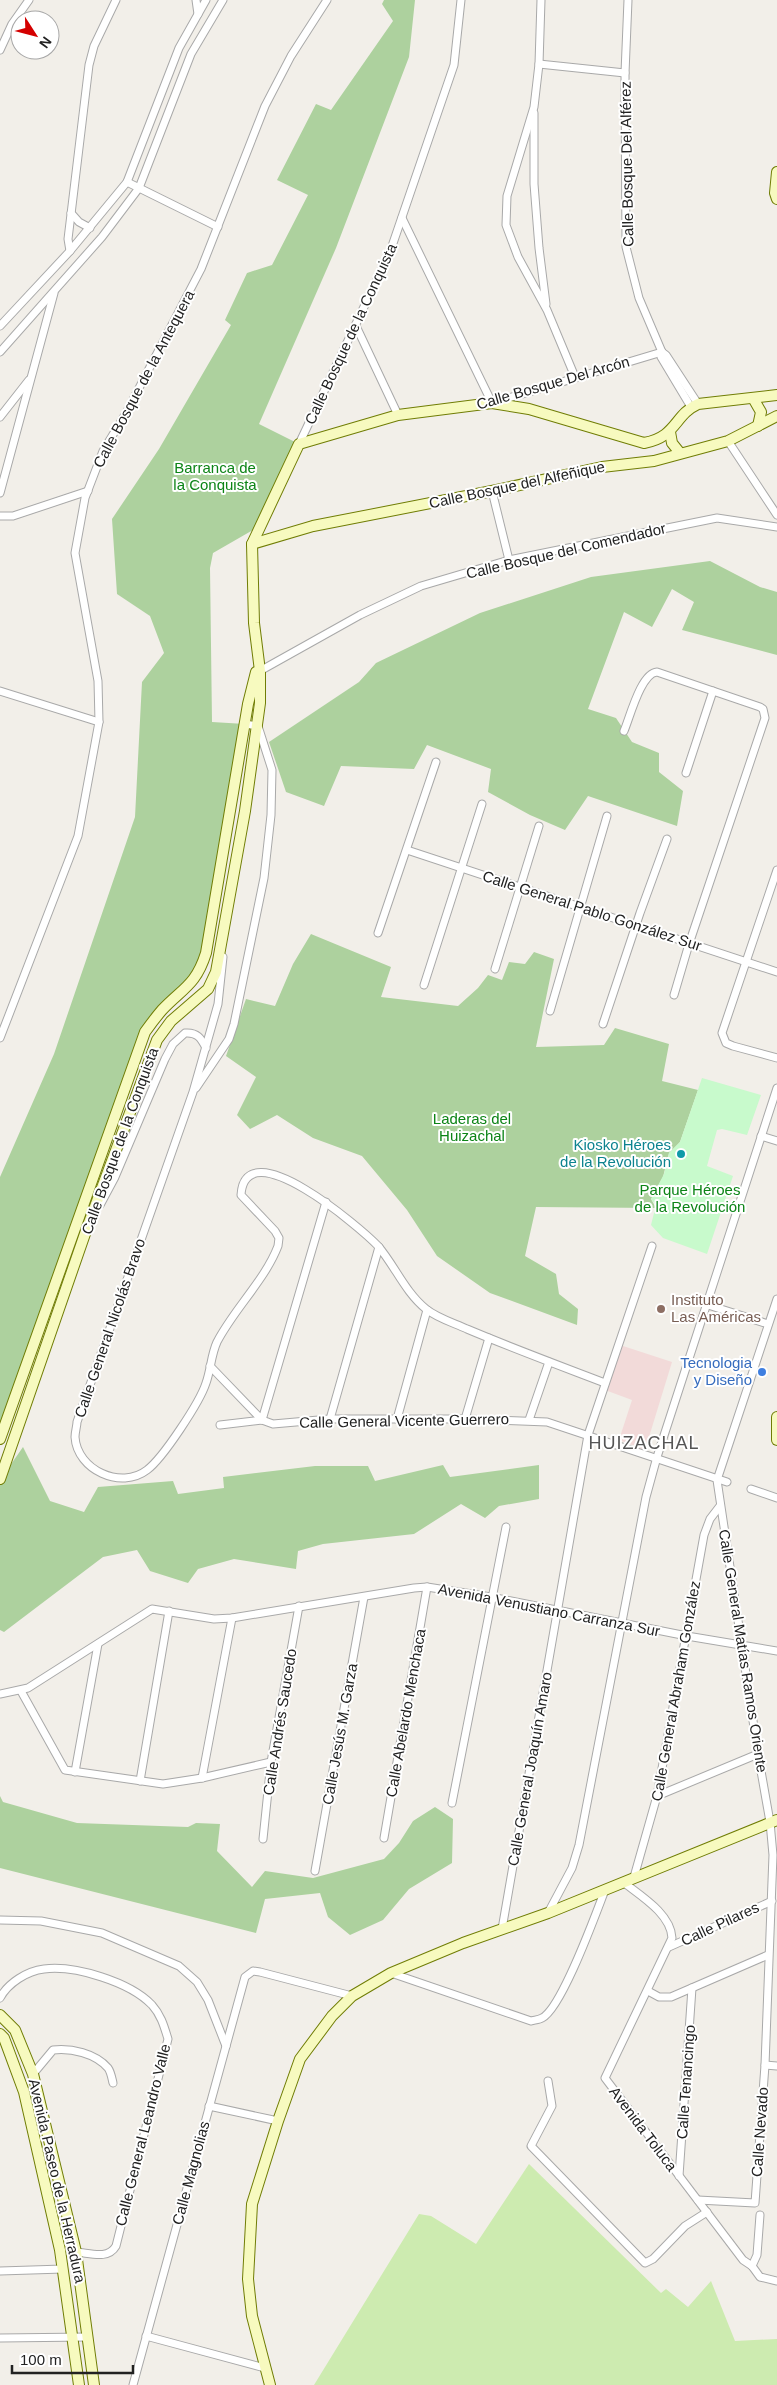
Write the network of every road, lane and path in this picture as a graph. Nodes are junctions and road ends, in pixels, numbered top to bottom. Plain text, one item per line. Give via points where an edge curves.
1 (29, 0) edge
2 (116, 0) edge
3 (196, 0) edge
4 (206, 0) edge
5 (223, 0) edge
6 (328, 0) edge
7 (461, 0) edge
8 (541, 0) edge
9 (628, 0) edge
10 (198, 15) junction
11 (0, 50) edge
12 (539, 64) junction
13 (625, 72) junction
14 (534, 107) junction
15 (777, 172) edge
16 (127, 182) junction
17 (139, 188) junction
18 (777, 199) edge
19 (71, 213) junction
20 (402, 218) junction
21 (218, 227) junction
22 (90, 228) junction
23 (70, 251) junction
24 (54, 290) junction
25 (547, 310) junction
26 (0, 326) edge
27 (356, 326) junction
28 (0, 352) edge
29 (662, 352) junction
30 (32, 376) junction
31 (575, 378) junction
32 (777, 396) edge
33 (753, 398) junction
34 (492, 403) junction
35 (694, 405) junction
36 (398, 415) junction
37 (777, 416) edge
38 (0, 417) edge
39 (758, 426) junction
40 (670, 432) junction
41 (728, 442) junction
42 (299, 444) junction
43 (680, 453) junction
44 (88, 491) junction
45 (492, 491) junction
46 (0, 493) edge
47 (777, 515) edge
48 (0, 516) edge
49 (777, 527) edge
50 (252, 544) junction
51 (509, 560) junction
52 (258, 670) junction
53 (0, 691) edge
54 (713, 691) junction
55 (99, 722) junction
56 (245, 724) junction
57 (258, 726) junction
58 (624, 731) dead end
59 (436, 762) dead end
60 (686, 773) dead end
61 (482, 804) dead end
62 (231, 808) junction
63 (245, 811) junction
64 (607, 816) dead end
65 (539, 826) dead end
66 (667, 839) dead end
67 (407, 850) junction
68 (462, 868) junction
69 (777, 870) edge
70 (520, 888) junction
71 (579, 907) junction
72 (635, 926) junction
73 (378, 933) dead end
74 (223, 937) junction
75 (689, 944) junction
76 (746, 962) junction
77 (495, 969) dead end
78 (777, 972) edge
79 (424, 985) dead end
80 (674, 996) dead end
81 (550, 1011) dead end
82 (603, 1024) dead end
83 (0, 1038) edge
84 (206, 1048) junction
85 (777, 1058) edge
86 (777, 1088) edge
87 (192, 1092) junction
88 (761, 1136) junction
89 (777, 1141) edge
90 (326, 1202) junction
91 (87, 1228) junction
92 (652, 1246) dead end
93 (378, 1247) junction
94 (777, 1300) edge
95 (705, 1304) junction
96 (427, 1310) junction
97 (768, 1324) junction
98 (489, 1338) junction
99 (549, 1362) junction
100 (210, 1366) junction
101 (605, 1383) junction
102 (777, 1417) edge
103 (330, 1419) junction
104 (398, 1419) junction
105 (465, 1419) junction
106 (262, 1420) junction
107 (529, 1420) junction
108 (220, 1425) dead end
109 (588, 1435) junction
110 (0, 1439) edge
111 (777, 1440) edge
112 (657, 1457) junction
113 (0, 1479) edge
114 (717, 1480) junction
115 (727, 1482) dead end
116 (751, 1489) dead end
117 (777, 1498) edge
118 (720, 1506) junction
119 (506, 1527) dead end
120 (428, 1587) junction
121 (364, 1597) junction
122 (491, 1597) junction
123 (299, 1606) junction
124 (558, 1609) junction
125 (169, 1611) junction
126 (232, 1618) junction
127 (622, 1622) junction
128 (687, 1636) junction
129 (98, 1644) junction
130 (742, 1645) junction
131 (777, 1651) edge
132 (21, 1691) junction
133 (0, 1694) edge
134 (758, 1754) junction
135 (271, 1762) junction
136 (76, 1772) junction
137 (202, 1778) junction
138 (140, 1781) junction
139 (657, 1796) junction
140 (452, 1803) dead end
141 (774, 1821) edge
142 (384, 1838) dead end
143 (263, 1839) dead end
144 (315, 1871) dead end
145 (634, 1877) junction
146 (623, 1882) junction
147 (605, 1890) junction
148 (772, 1901) junction
149 (548, 1913) junction
150 (0, 1920) edge
151 (502, 1929) junction
152 (669, 1948) junction
153 (768, 1955) junction
154 (392, 1973) junction
155 (692, 1988) junction
156 (648, 1991) junction
157 (352, 1996) junction
158 (0, 1998) edge
159 (0, 2015) edge
160 (0, 2034) edge
161 (226, 2046) junction
162 (765, 2066) junction
163 (777, 2066) edge
164 (33, 2074) junction
165 (548, 2081) dead end
166 (113, 2083) dead end
167 (209, 2106) junction
168 (278, 2120) junction
169 (53, 2157) junction
170 (39, 2161) junction
171 (680, 2176) junction
172 (698, 2200) junction
173 (707, 2212) junction
174 (760, 2215) dead end
175 (76, 2252) junction
176 (752, 2266) junction
177 (63, 2269) junction
178 (0, 2271) edge
179 (777, 2281) edge
180 (146, 2336) junction
181 (74, 2337) junction
182 (88, 2337) junction
183 (0, 2338) edge
184 (265, 2368) junction
185 (80, 2385) edge
186 (94, 2385) edge
187 (133, 2385) edge
188 (270, 2385) edge

1 - 11 street via 8,30
2 - 19 street via 94,46 89,65
3 - 10 street
4 - 10 street
5 - 17 street via 191,54
6 - 21 street, Calle Bosque de la Antequera via 291,56 264,106
7 - 20 street, Calle Bosque de la Conquista via 454,65
8 - 12 street
9 - 13 street, Calle Bosque Del Alférez
10 - 16 street via 179,48
12 - 13 street
12 - 14 street
13 - 29 street, Calle Bosque Del Alférez via 626,246 639,298
14 - 25 street via 534,184
14 - 25 street via 507,196 506,225 518,257
15 - 18 main road
16 - 17 street
16 - 22 street
17 - 21 street
17 - 24 street via 102,237
19 - 22 street
19 - 23 street
20 - 27 street, Calle Bosque de la Conquista
20 - 34 street
21 - 44 street, Calle Bosque de la Antequera via 201,269 103,451
22 - 23 street
23 - 26 street
24 - 28 street
24 - 30 street
25 - 31 street
27 - 36 street
27 - 42 street, Calle Bosque de la Conquista
29 - 31 street, Calle Bosque Del Arcón
29 - 35 street, Calle Bosque Del Alférez
30 - 38 street
30 - 46 street
31 - 34 street, Calle Bosque Del Arcón
32 - 33 main road
33 - 35 main road
33 - 39 main road via 761,412
34 - 36 main road, Calle Bosque Del Arcón
34 - 40 main road via 529,410 644,443 658,440
35 - 40 main road
36 - 42 main road, Calle Bosque Del Arcón
37 - 39 main road, Calle Bosque del Alfeñique
39 - 41 main road, Calle Bosque del Alfeñique
40 - 43 main road via 672,443
41 - 43 main road, Calle Bosque del Alfeñique
41 - 47 street
42 - 50 main road, Calle Bosque de la Conquista
43 - 45 main road, Calle Bosque del Alfeñique via 654,461 602,467
44 - 48 street via 13,516
44 - 55 street, Calle Bosque de la Antequera via 75,554 98,681
45 - 50 main road, Calle Bosque del Alfeñique via 313,526
45 - 51 street
49 - 51 street, Calle Bosque del Comendador via 717,518
50 - 52 main road, Calle Bosque de la Conquista
51 - 52 street, Calle Bosque del Comendador via 421,586
52 - 56 main road, Calle Bosque de la Conquista
52 - 57 main road, Calle Bosque de la Conquista
53 - 55 street
54 - 58 street via 652,672 644,680
54 - 60 street
54 - 75 street via 760,707 765,718
55 - 83 street, Calle Bosque de la Antequera via 78,836
56 - 57 street
56 - 62 main road, Calle Bosque de la Conquista
57 - 63 main road, Calle Bosque de la Conquista
57 - 87 street, Calle General Nicolás Bravo via 272,770 264,878 229,1039
59 - 67 street
61 - 68 street
62 - 63 main road
62 - 110 main road, Calle Bosque de la Conquista via 202,967 187,989 162,1010 145,1032
63 - 74 main road, Calle Bosque de la Conquista
64 - 71 street
65 - 70 street
66 - 72 street
67 - 68 street, Calle General Pablo González Sur
67 - 73 street
68 - 70 street, Calle General Pablo González Sur
68 - 79 street
69 - 76 street
70 - 71 street, Calle General Pablo González Sur
70 - 77 street
71 - 72 street, Calle General Pablo González Sur
71 - 81 street
72 - 75 street, Calle General Pablo González Sur
72 - 82 street
74 - 84 street, Calle General Nicolás Bravo via 218,1004
74 - 91 main road, Calle Bosque de la Conquista via 216,972 208,989 172,1021 157,1040
75 - 76 street, Calle General Pablo González Sur
75 - 80 street
76 - 78 street, Calle General Pablo González Sur
76 - 85 street via 722,1033 726,1043
84 - 87 street, Calle General Nicolás Bravo
84 - 91 street via 191,1032 173,1044 115,1178
86 - 88 street
87 - 100 street, Calle General Nicolás Bravo via 77,1422 75,1437 86,1462 106,1476 133,1478 146,1471 157,1461 199,1399
88 - 89 street
88 - 95 street
90 - 93 street
90 - 100 street, Calle General Nicolás Bravo via 269,1172 252,1175 241,1187 241,1195 275,1231 278,1246 217,1343
90 - 106 street
91 - 113 main road, Calle Bosque de la Conquista
92 - 101 street, Calle General Joaquín Amaro
93 - 96 street
93 - 103 street
94 - 97 street
95 - 97 street
95 - 112 street
96 - 98 street
96 - 104 street
97 - 114 street
98 - 99 street
98 - 105 street
99 - 101 street
99 - 107 street
100 - 106 street
101 - 109 street, Calle General Joaquín Amaro
102 - 111 main road
103 - 104 street, Calle General Vicente Guerrero
103 - 106 street, Calle General Vicente Guerrero via 273,1424
104 - 105 street, Calle General Vicente Guerrero
105 - 107 street, Calle General Vicente Guerrero
106 - 108 street, Calle General Vicente Guerrero
107 - 109 street, Calle General Vicente Guerrero via 548,1422
109 - 112 street, Calle General Vicente Guerrero
109 - 124 street, Calle General Joaquín Amaro
112 - 114 street, Calle General Vicente Guerrero
112 - 127 street
114 - 115 street, Calle General Vicente Guerrero
114 - 118 street, Calle General Matías Ramos Oriente
116 - 117 street
118 - 128 street, Calle General Abraham González via 704,1535
118 - 130 street, Calle General Matías Ramos Oriente
119 - 122 street
120 - 121 street, Avenida Venustiano Carranza Sur
120 - 122 street, Avenida Venustiano Carranza Sur
120 - 142 street, Calle Abelardo Menchaca
121 - 123 street, Avenida Venustiano Carranza Sur
121 - 144 street, Calle Jesús M. Garza
122 - 124 street, Avenida Venustiano Carranza Sur
122 - 140 street
123 - 126 street, Avenida Venustiano Carranza Sur
123 - 135 street, Calle Andrés Saucedo
124 - 127 street, Avenida Venustiano Carranza Sur
124 - 151 street, Calle General Joaquín Amaro
125 - 126 street, Avenida Venustiano Carranza Sur via 214,1619
125 - 129 street, Avenida Venustiano Carranza Sur via 152,1609
125 - 138 street
126 - 137 street
127 - 128 street, Avenida Venustiano Carranza Sur
127 - 149 street via 579,1845 572,1868
128 - 130 street, Avenida Venustiano Carranza Sur
128 - 139 street, Calle General Abraham González
129 - 132 street, Avenida Venustiano Carranza Sur
129 - 136 street
130 - 131 street, Avenida Venustiano Carranza Sur
130 - 134 street, Calle General Matías Ramos Oriente
132 - 133 street
132 - 136 street via 65,1770
134 - 139 street
134 - 141 street, Calle General Matías Ramos Oriente
135 - 137 street
135 - 143 street, Calle Andrés Saucedo
136 - 138 street
137 - 138 street via 163,1784
139 - 145 street, Calle General Abraham González
141 - 145 main road
141 - 148 street, Calle Nevado
145 - 146 main road
146 - 147 main road
146 - 152 street via 666,1920 672,1930
147 - 149 main road
147 - 154 street via 581,1952 552,2009 543,2018 530,2021
148 - 152 street, Calle Pilares
148 - 153 street, Calle Nevado
149 - 151 main road
150 - 161 street via 41,1921 102,1933 179,1966 205,1994
151 - 154 main road
152 - 156 street, Avenida Toluca
153 - 155 street
153 - 162 street, Calle Nevado
154 - 157 main road
155 - 156 street via 665,1998
155 - 171 street, Calle Tenancingo
156 - 171 street, Avenida Toluca via 604,2078
157 - 161 street, Calle Magnolias via 254,1971 245,1976
157 - 168 main road via 326,2023 300,2059
158 - 175 street, Calle General Leandro Valle via 27,1973 43,1969 61,1969 114,1981 151,2004 162,2019 168,2039 116,2246 107,2255
159 - 164 main road, Avenida Paseo de la Herradura via 15,2030
160 - 170 main road, Avenida Paseo de la Herradura via 20,2079
161 - 167 street, Calle Magnolias
162 - 163 street
162 - 172 street, Calle Nevado via 755,2203
164 - 166 street via 53,2050 66,2048 82,2052 109,2069
164 - 169 main road, Avenida Paseo de la Herradura
165 - 173 street via 552,2106 531,2146 645,2263 654,2259 685,2226
167 - 168 street
167 - 180 street, Calle Magnolias
168 - 184 main road via 252,2204 248,2241 251,2306
169 - 170 main road
169 - 175 main road, Avenida Paseo de la Herradura
170 - 177 main road, Avenida Paseo de la Herradura
171 - 172 street, Avenida Toluca
172 - 173 street, Avenida Toluca
173 - 176 street, Avenida Toluca via 743,2260
174 - 176 street via 757,2255
175 - 182 main road, Avenida Paseo de la Herradura
176 - 179 street, Avenida Toluca via 760,2277
177 - 178 street
177 - 181 main road, Avenida Paseo de la Herradura
180 - 184 street
180 - 187 street, Calle Magnolias
181 - 182 street
181 - 183 street
181 - 185 main road, Avenida Paseo de la Herradura
182 - 186 main road, Avenida Paseo de la Herradura
184 - 188 main road

